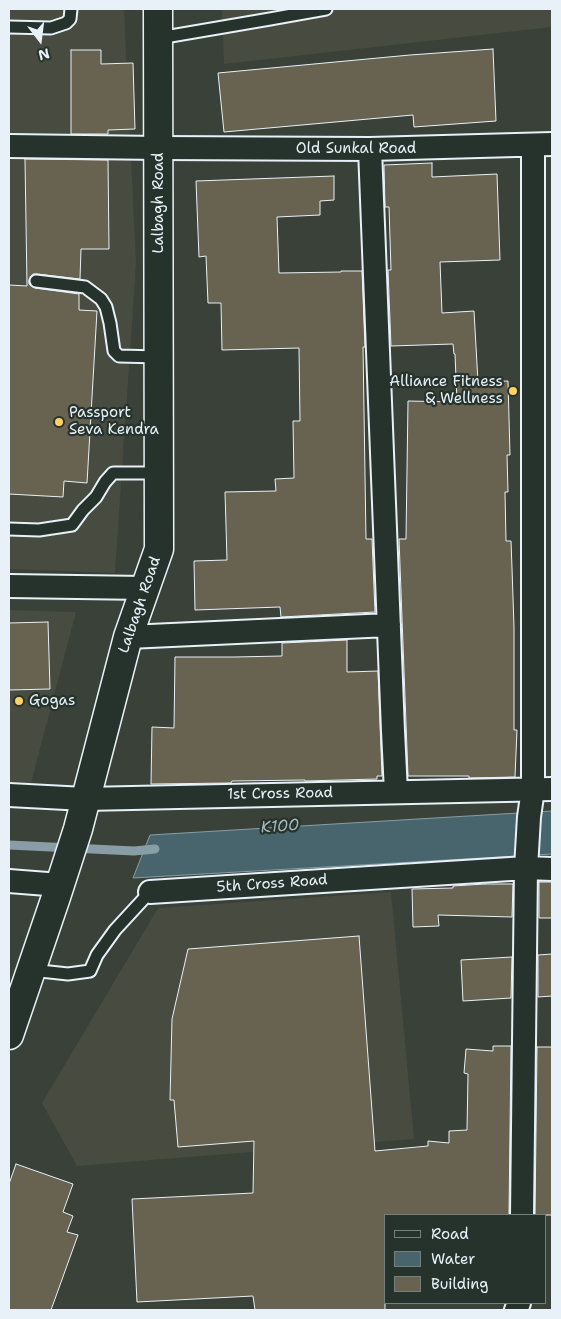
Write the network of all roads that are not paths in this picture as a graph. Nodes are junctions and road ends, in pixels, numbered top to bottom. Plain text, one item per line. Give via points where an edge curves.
1 (71, 9) edge
2 (158, 9) edge
3 (326, 9) edge
4 (270, 14) edge
5 (9, 27) edge
6 (159, 38) junction
7 (543, 144) edge
8 (9, 146) edge
9 (159, 148) junction
10 (370, 150) junction
11 (36, 281) dead end
12 (159, 357) junction
13 (159, 473) junction
14 (9, 529) edge
15 (9, 586) edge
16 (145, 588) junction
17 (389, 625) junction
18 (128, 637) junction
19 (542, 789) edge
20 (396, 792) junction
21 (9, 795) edge
22 (86, 799) junction
23 (527, 862) junction
24 (552, 869) edge
25 (9, 882) edge
26 (60, 885) junction
27 (150, 892) joint
28 (31, 970) junction
29 (9, 1034) edge
30 (522, 1214) edge

1 - 5 lane via 66,23 51,28
2 - 6 main road, Lalbagh Road
3 - 4 lane
4 - 6 lane
6 - 9 main road, Lalbagh Road
7 - 10 street, Old Sunkal Road
7 - 19 street
8 - 9 street, Old Sunkal Road
9 - 10 street, Old Sunkal Road
9 - 12 main road, Lalbagh Road
10 - 17 street
11 - 12 lane via 85,287 106,307 114,350 119,356
12 - 13 main road, Lalbagh Road
13 - 14 lane via 113,472 72,525 39,530
13 - 16 main road, Lalbagh Road via 159,549
15 - 16 street
16 - 18 main road, Lalbagh Road
17 - 18 street
17 - 20 street
18 - 22 main road, Lalbagh Road
19 - 20 street, 1st Cross Road
19 - 23 street via 529,817
20 - 22 street, 1st Cross Road
21 - 22 street, 1st Cross Road
22 - 26 main road, Lalbagh Road
23 - 24 street, 5th Cross Road
23 - 27 street, 5th Cross Road
23 - 30 street
25 - 26 street
26 - 28 main road, Lalbagh Road
27 - 28 lane, 5th Cross Road via 115,930 90,971 68,974
28 - 29 main road, Lalbagh Road

